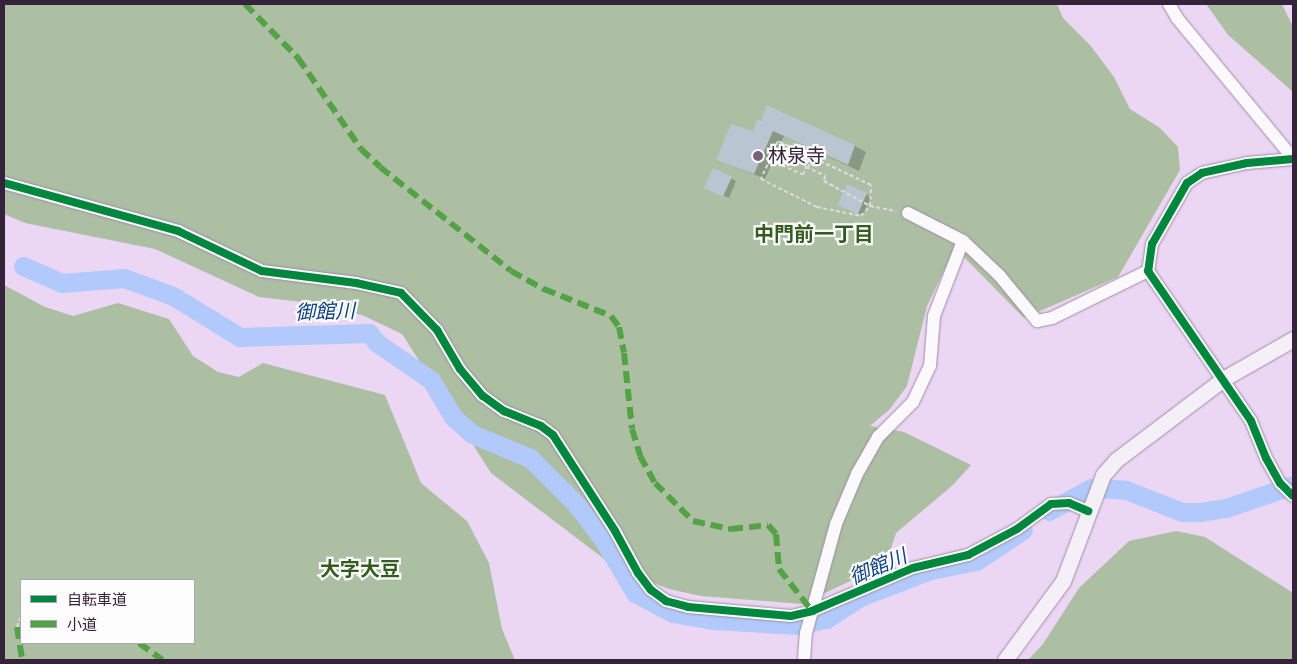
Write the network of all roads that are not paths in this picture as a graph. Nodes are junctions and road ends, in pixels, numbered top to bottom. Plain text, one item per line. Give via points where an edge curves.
1 (1169, 4) edge
2 (1293, 158) edge
3 (4, 183) edge
4 (908, 214) road end
5 (962, 241) junction
6 (1148, 272) junction
7 (1293, 339) edge
8 (1223, 379) junction
9 (1292, 495) edge
10 (1088, 511) junction
11 (812, 611) junction
12 (804, 660) edge
13 (1005, 660) edge

1 - 2 street via 1177,18
2 - 6 street via 1247,163 1202,173 1187,183 1152,244
3 - 11 street via 178,231 262,271 356,283 401,293 437,330 460,369 484,396 504,411 554,435 651,590 666,601 688,607 791,616
4 - 5 street
5 - 6 street via 998,275 1037,321 1052,318
5 - 11 street via 934,316 930,366 913,402 878,437 856,474 836,524
6 - 8 street
7 - 8 main road
8 - 9 street via 1251,421 1280,483
8 - 10 main road via 1116,460 1104,475
10 - 11 street via 1069,503 1051,504 1017,529 968,555 913,568
10 - 13 main road via 1063,581
11 - 12 street

